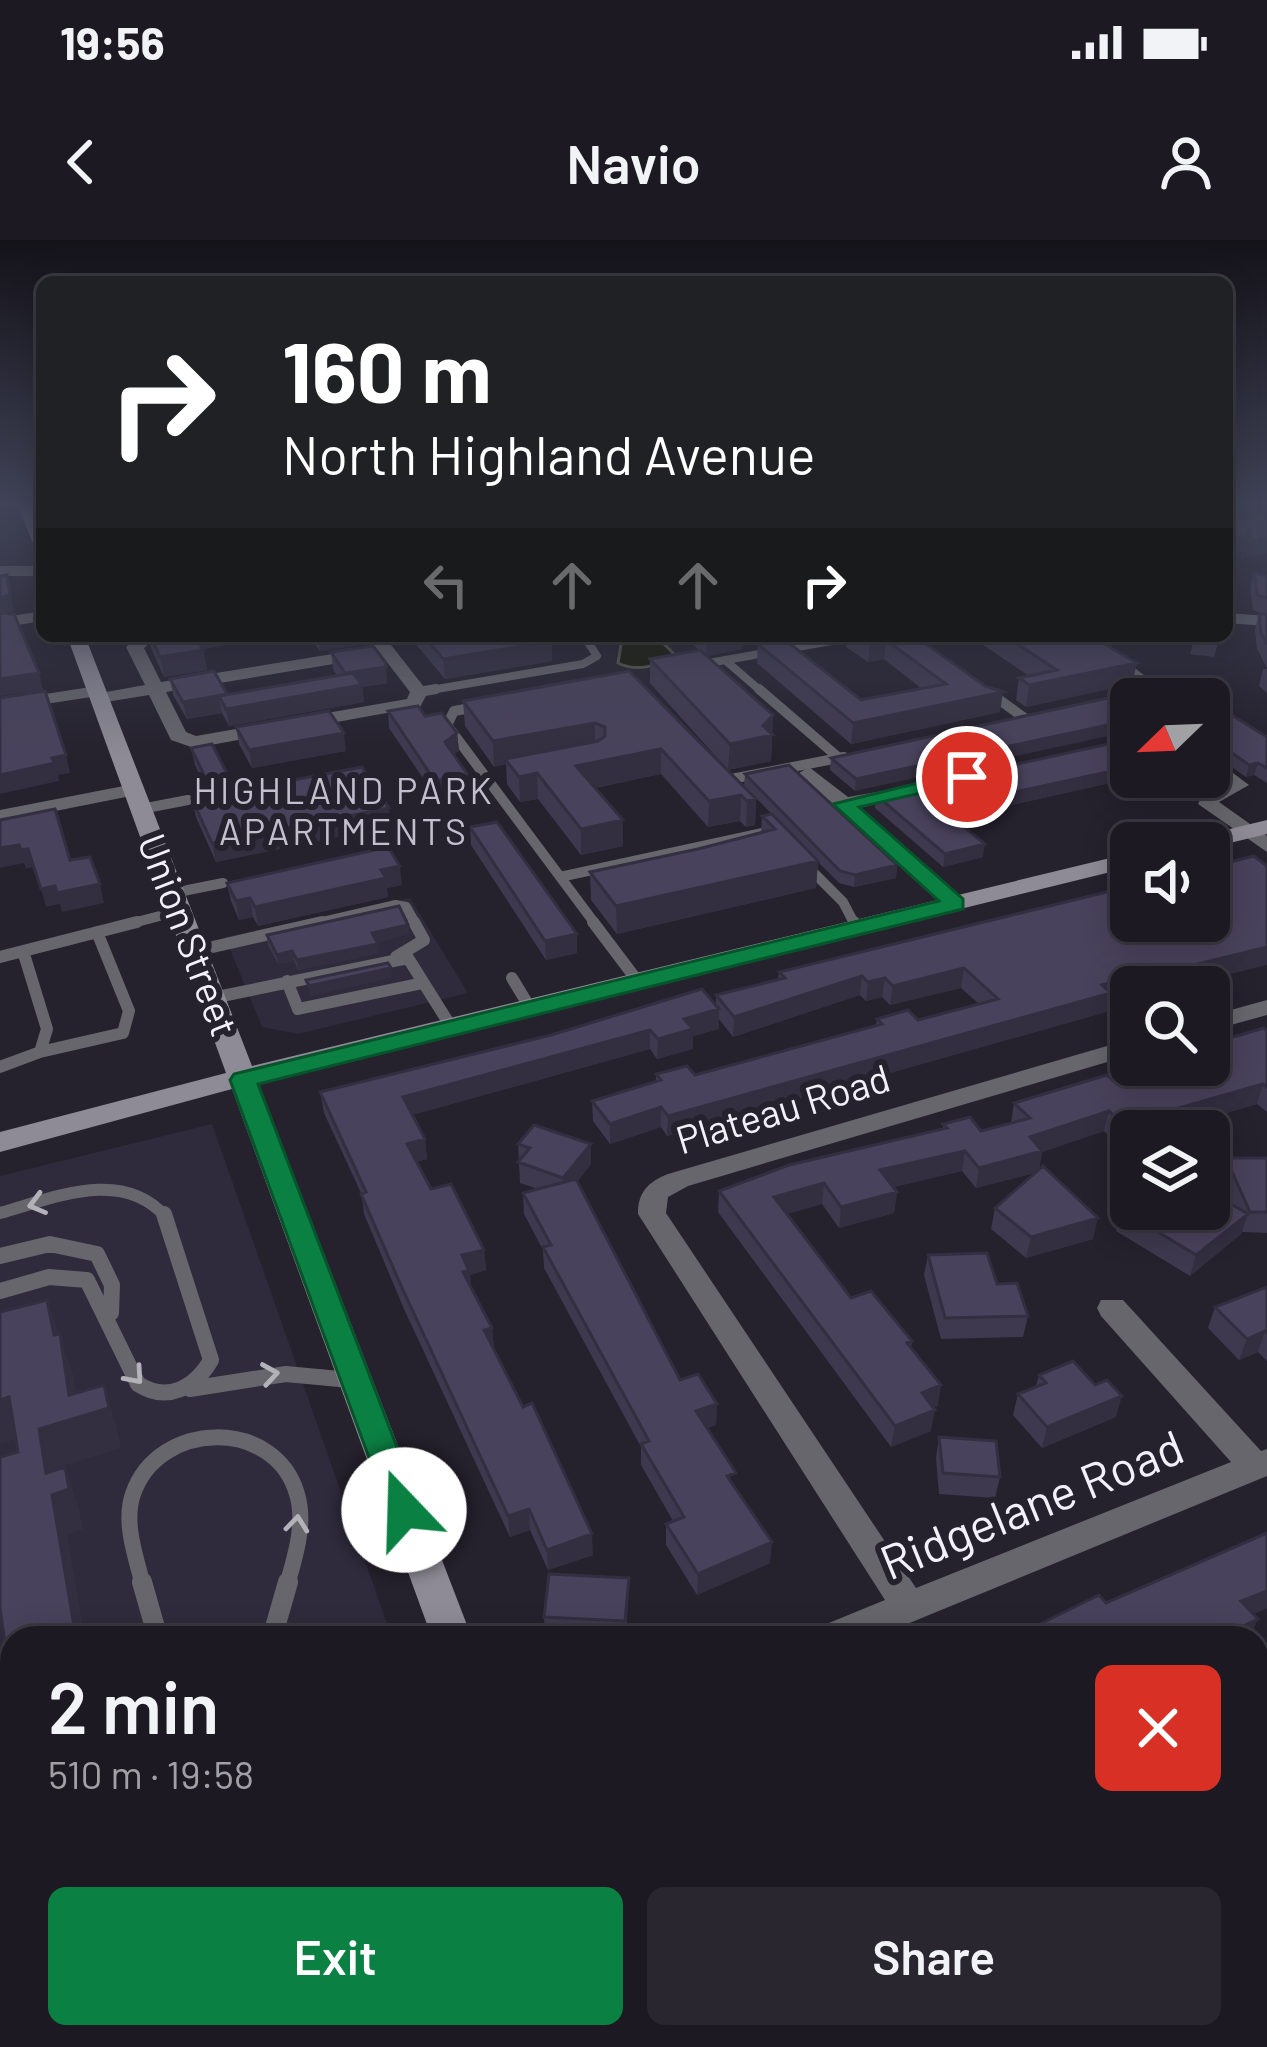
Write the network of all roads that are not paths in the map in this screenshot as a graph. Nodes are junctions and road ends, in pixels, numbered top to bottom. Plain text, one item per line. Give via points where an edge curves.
1 (36, 617) edge
2 (1233, 618) edge
3 (1267, 621) edge
4 (0, 623) edge
5 (78, 642) edge
6 (142, 642) edge
7 (588, 642) edge
8 (826, 642) edge
9 (380, 643) edge
10 (1099, 649) edge
11 (725, 660) junction
12 (686, 668) edge
13 (977, 684) edge
14 (154, 689) junction
15 (419, 692) junction
16 (98, 694) junction
17 (497, 704) edge
18 (1092, 705) edge
19 (0, 706) edge
20 (1048, 715) edge
21 (1026, 719) junction
22 (1003, 724) edge
23 (862, 753) edge
24 (839, 758) junction
25 (710, 764) edge
26 (809, 773) dead end
27 (508, 774) edge
28 (486, 778) junction
29 (932, 784) edge
30 (1210, 798) edge
31 (138, 799) junction
32 (188, 800) edge
33 (843, 804) junction
34 (0, 816) edge
35 (758, 817) edge
36 (771, 831) junction
37 (1260, 835) edge
38 (1230, 839) edge
39 (786, 845) edge
40 (800, 859) edge
41 (1110, 865) edge
42 (560, 877) junction
43 (223, 883) edge
44 (176, 902) junction
45 (955, 904) junction
46 (856, 928) junction
47 (97, 932) junction
48 (23, 951) junction
49 (194, 951) junction
50 (0, 957) edge
51 (396, 957) junction
52 (512, 978) dead end
53 (636, 980) junction
54 (287, 981) junction
55 (423, 982) junction
56 (212, 998) junction
57 (529, 1006) junction
58 (1267, 1007) edge
59 (1230, 1018) edge
60 (450, 1025) junction
61 (40, 1052) junction
62 (1110, 1053) edge
63 (0, 1067) edge
64 (243, 1080) junction
65 (0, 1142) edge
66 (0, 1213) edge
67 (0, 1256) edge
68 (0, 1291) edge
69 (1112, 1308) dead end
70 (111, 1314) junction
71 (356, 1382) junction
72 (184, 1390) junction
73 (1261, 1464) edge
74 (909, 1607) junction
75 (155, 1626) edge
76 (275, 1626) edge
77 (448, 1626) edge
78 (862, 1626) edge

1 - 4 street
2 - 3 street
5 - 16 street, Union Street
6 - 14 street via 135,647
7 - 15 lane via 597,656 583,664
8 - 11 lane
9 - 14 street
9 - 15 street
10 - 18 lane via 1159,686
11 - 12 lane
11 - 24 lane
13 - 21 lane
14 - 15 street via 178,736 194,742 392,710 414,703
14 - 16 street
16 - 19 street
16 - 31 street, Union Street
17 - 28 lane via 446,718
20 - 21 lane
21 - 22 lane
23 - 24 lane
24 - 25 lane via 729,785
26 - 33 street
27 - 28 lane
28 - 42 lane
29 - 33 street
30 - 37 street via 1208,805
31 - 32 lane
31 - 34 street
31 - 44 street, Union Street
33 - 45 street
35 - 36 lane
36 - 39 lane
36 - 42 lane
37 - 38 street
40 - 46 lane via 843,902
41 - 45 street
42 - 53 lane
43 - 44 lane
44 - 47 lane
44 - 49 street, Union Street
45 - 46 street
46 - 53 street
47 - 48 lane
47 - 61 lane via 129,1011 123,1034
48 - 50 lane
48 - 61 lane via 47,1029
49 - 51 lane via 406,907 424,940
49 - 56 street, Union Street
51 - 54 lane
51 - 55 lane via 408,958
52 - 57 lane
53 - 57 street
54 - 55 lane via 298,1009
54 - 56 lane
55 - 60 lane
56 - 64 street, Union Street
57 - 60 street
58 - 59 street
60 - 64 street
61 - 63 lane
62 - 74 street, Plateau Road via 678,1180 651,1198 652,1214
64 - 65 street
64 - 71 street, Union Street
72 -> 66 lane via 211,1360 155,1203 96,1188
67 - 70 lane via 50,1244 98,1254 112,1285
68 - 70 lane via 71,1275 99,1290
69 - 73 street
70 -> 72 lane via 122,1363 140,1387 159,1395
72 -> 71 lane via 308,1370
71 - 77 street, Union Street
73 - 74 street, Ridgelane Road
74 - 78 street, Ridgelane Road
76 -> 75 lane via 298,1498 277,1457 232,1434 164,1454 132,1493 131,1527

